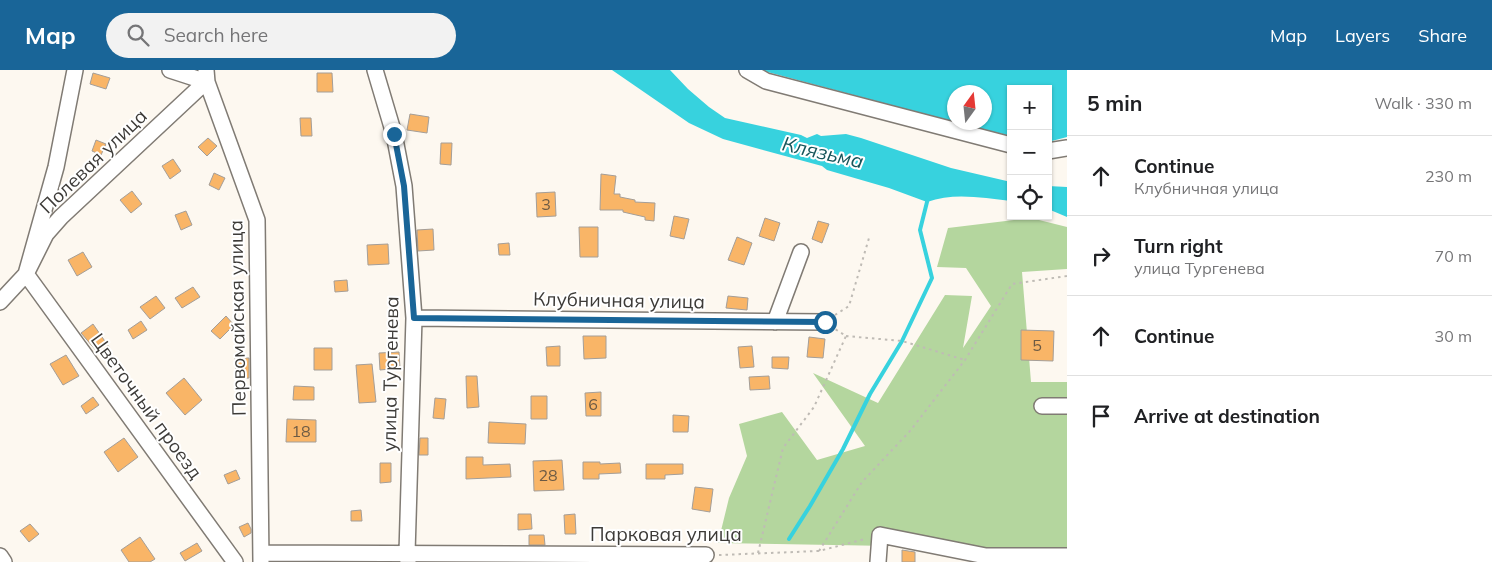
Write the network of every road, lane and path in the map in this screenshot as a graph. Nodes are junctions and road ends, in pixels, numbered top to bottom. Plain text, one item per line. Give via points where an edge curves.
1 (75, 70) edge
2 (170, 70) edge
3 (375, 70) edge
4 (747, 70) edge
5 (207, 76) edge
6 (1007, 144) edge
7 (1067, 148) edge
8 (1052, 150) edge
9 (868, 238) dead end
10 (801, 252) dead end
11 (26, 274) junction
12 (1067, 276) edge
13 (0, 302) edge
14 (414, 318) junction
15 (775, 322) junction
16 (825, 322) junction
17 (846, 336) junction
18 (965, 360) junction
19 (1042, 406) dead end
20 (1067, 406) edge
21 (880, 536) junction
22 (819, 551) junction
23 (758, 553) junction
24 (706, 555) joint
25 (0, 556) edge
26 (1067, 556) edge
27 (261, 557) edge
28 (408, 558) edge
29 (4, 562) edge
30 (235, 562) edge
31 (248, 562) edge
32 (878, 562) edge

1 - 11 street via 56,166
2 - 5 street
3 - 14 street, улица Тургенева via 394,134 404,186
4 - 6 street via 766,81
5 - 11 street, Полевая улица via 61,217 46,234
5 - 27 street, Первомайская улица via 257,220
7 - 8 street
9 - 16 path via 849,306
10 - 15 street
11 - 13 street, Полевая улица
11 - 30 street, Цветочный проезд
12 - 18 path via 1012,284
14 - 15 street, Клубничная улица
14 - 28 street, улица Тургенева
15 - 16 street, Клубничная улица
16 - 17 path
17 - 18 path via 902,341
17 - 23 path via 814,407 784,448
18 - 22 path via 910,431 862,482
19 - 20 street
21 - 22 path, Парковая улица
21 - 26 street via 986,556
21 - 32 street
22 - 23 path, Парковая улица
23 - 24 path, Парковая улица
24 - 28 street, Парковая улица
25 - 29 street
27 - 28 street, Парковая улица
27 - 31 street

